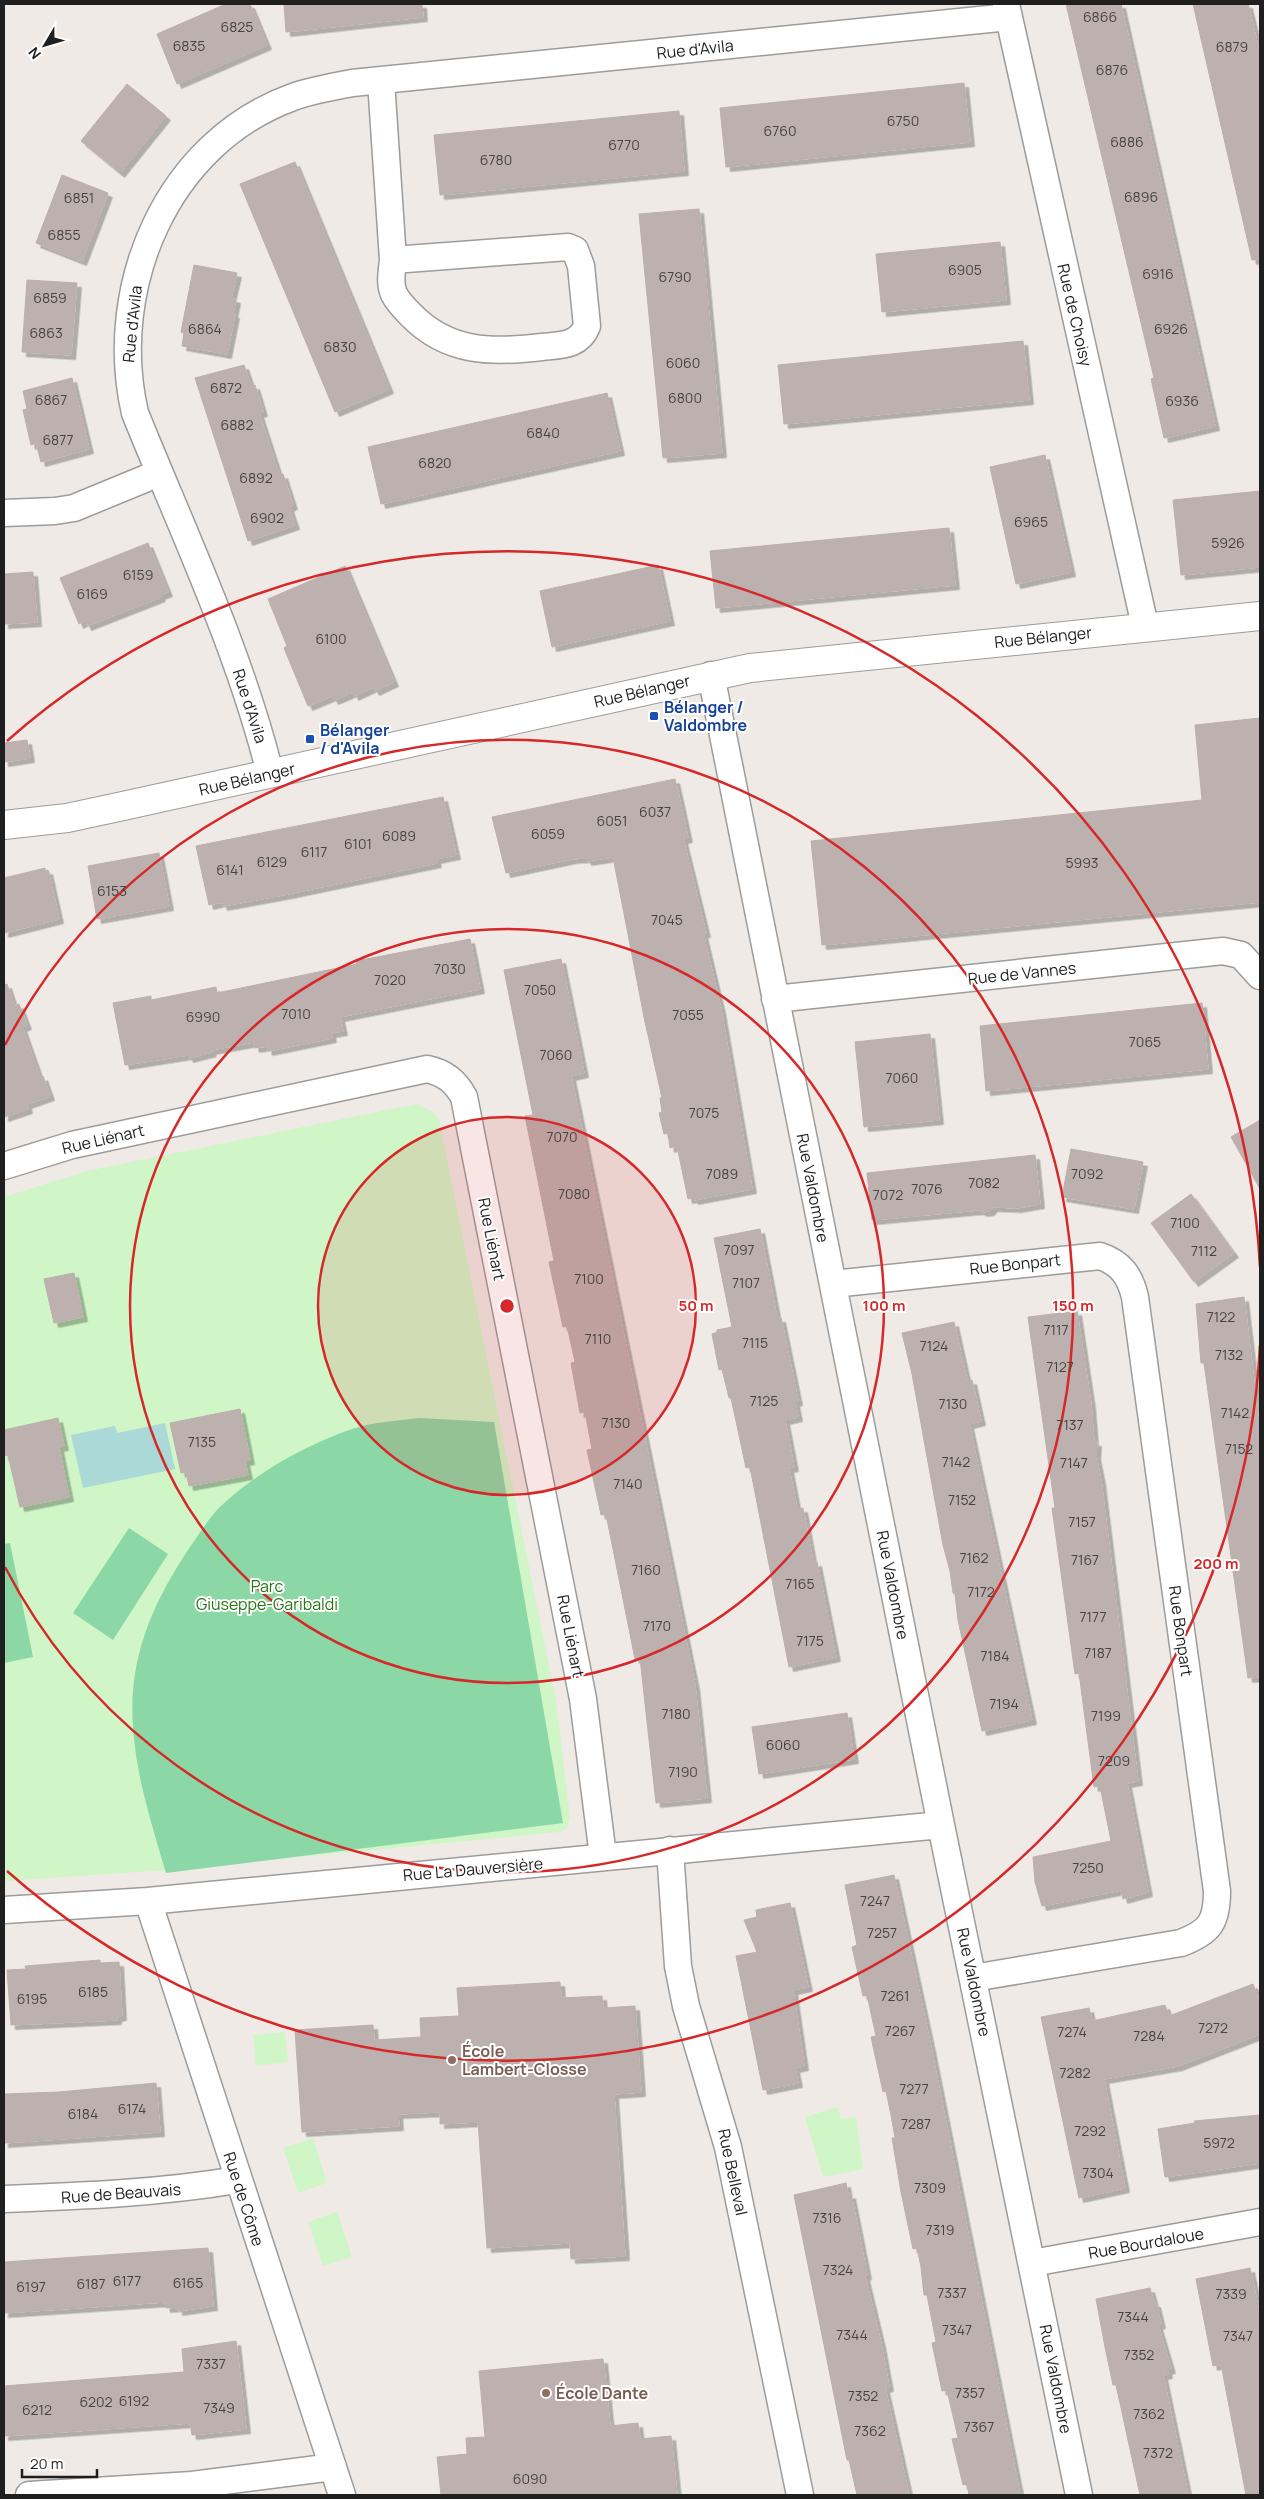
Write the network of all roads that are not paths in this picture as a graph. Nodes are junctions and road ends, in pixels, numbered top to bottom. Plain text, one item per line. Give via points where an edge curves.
1 (1008, 10) edge
2 (381, 81) junction
3 (393, 260) junction
4 (160, 473) junction
5 (4, 513) edge
6 (1260, 616) edge
7 (1145, 626) junction
8 (711, 675) junction
9 (270, 773) junction
10 (4, 825) edge
11 (1260, 976) edge
12 (775, 999) junction
13 (4, 1166) edge
14 (833, 1284) junction
15 (941, 1825) junction
16 (670, 1850) junction
17 (603, 1856) junction
18 (148, 1901) junction
19 (4, 1910) edge
20 (973, 1978) junction
21 (237, 2180) junction
22 (4, 2199) edge
23 (1260, 2222) edge
24 (1032, 2263) junction
25 (333, 2467) junction
26 (29, 2495) edge
27 (342, 2495) edge
28 (800, 2495) edge
29 (1079, 2495) edge

1 - 2 street, Rue d'Avila
1 - 7 street, Rue de Choisy
2 - 3 street
2 - 4 street, Rue d'Avila via 322,88 291,98 239,126 195,164 161,214 138,272 131,305 126,361 135,413
3 - 3 street via 391,281 401,305 420,324 468,348 494,351 563,344 584,334 581,266 576,250 568,247
4 - 5 street via 74,508 55,512
4 - 9 street, Rue d'Avila via 222,622 259,729
6 - 7 street, Rue Bélanger
7 - 8 street, Rue Bélanger via 750,668
8 - 9 street, Rue Bélanger
8 - 12 street, Rue Valdombre
9 - 10 street, Rue Bélanger via 67,818
11 - 12 street, Rue de Vannes via 1242,955 1222,951
12 - 14 street, Rue Valdombre
13 - 17 street, Rue Liénart via 72,1145 427,1070 439,1072 458,1086 464,1097 583,1698
14 - 15 street, Rue Valdombre
14 - 20 street, Rue Bonpart via 1100,1256 1128,1274 1135,1297 1217,1908 1207,1929 1196,1938 1181,1943
15 - 16 street, Rue La Dauversière
15 - 20 street, Rue Valdombre
16 - 17 street, Rue La Dauversière
16 - 28 street, Rue Belleval via 678,1966 686,2006 728,2147
17 - 18 street, Rue La Dauversière
18 - 19 street, Rue La Dauversière
18 - 21 street, Rue de Côme
20 - 24 street, Rue Valdombre
21 - 22 street, Rue de Beauvais via 113,2195
21 - 25 street, Rue de Côme
23 - 24 street, Rue Bourdaloue
24 - 29 street, Rue Valdombre
25 - 26 street via 192,2485
25 - 27 street, Rue de Côme

